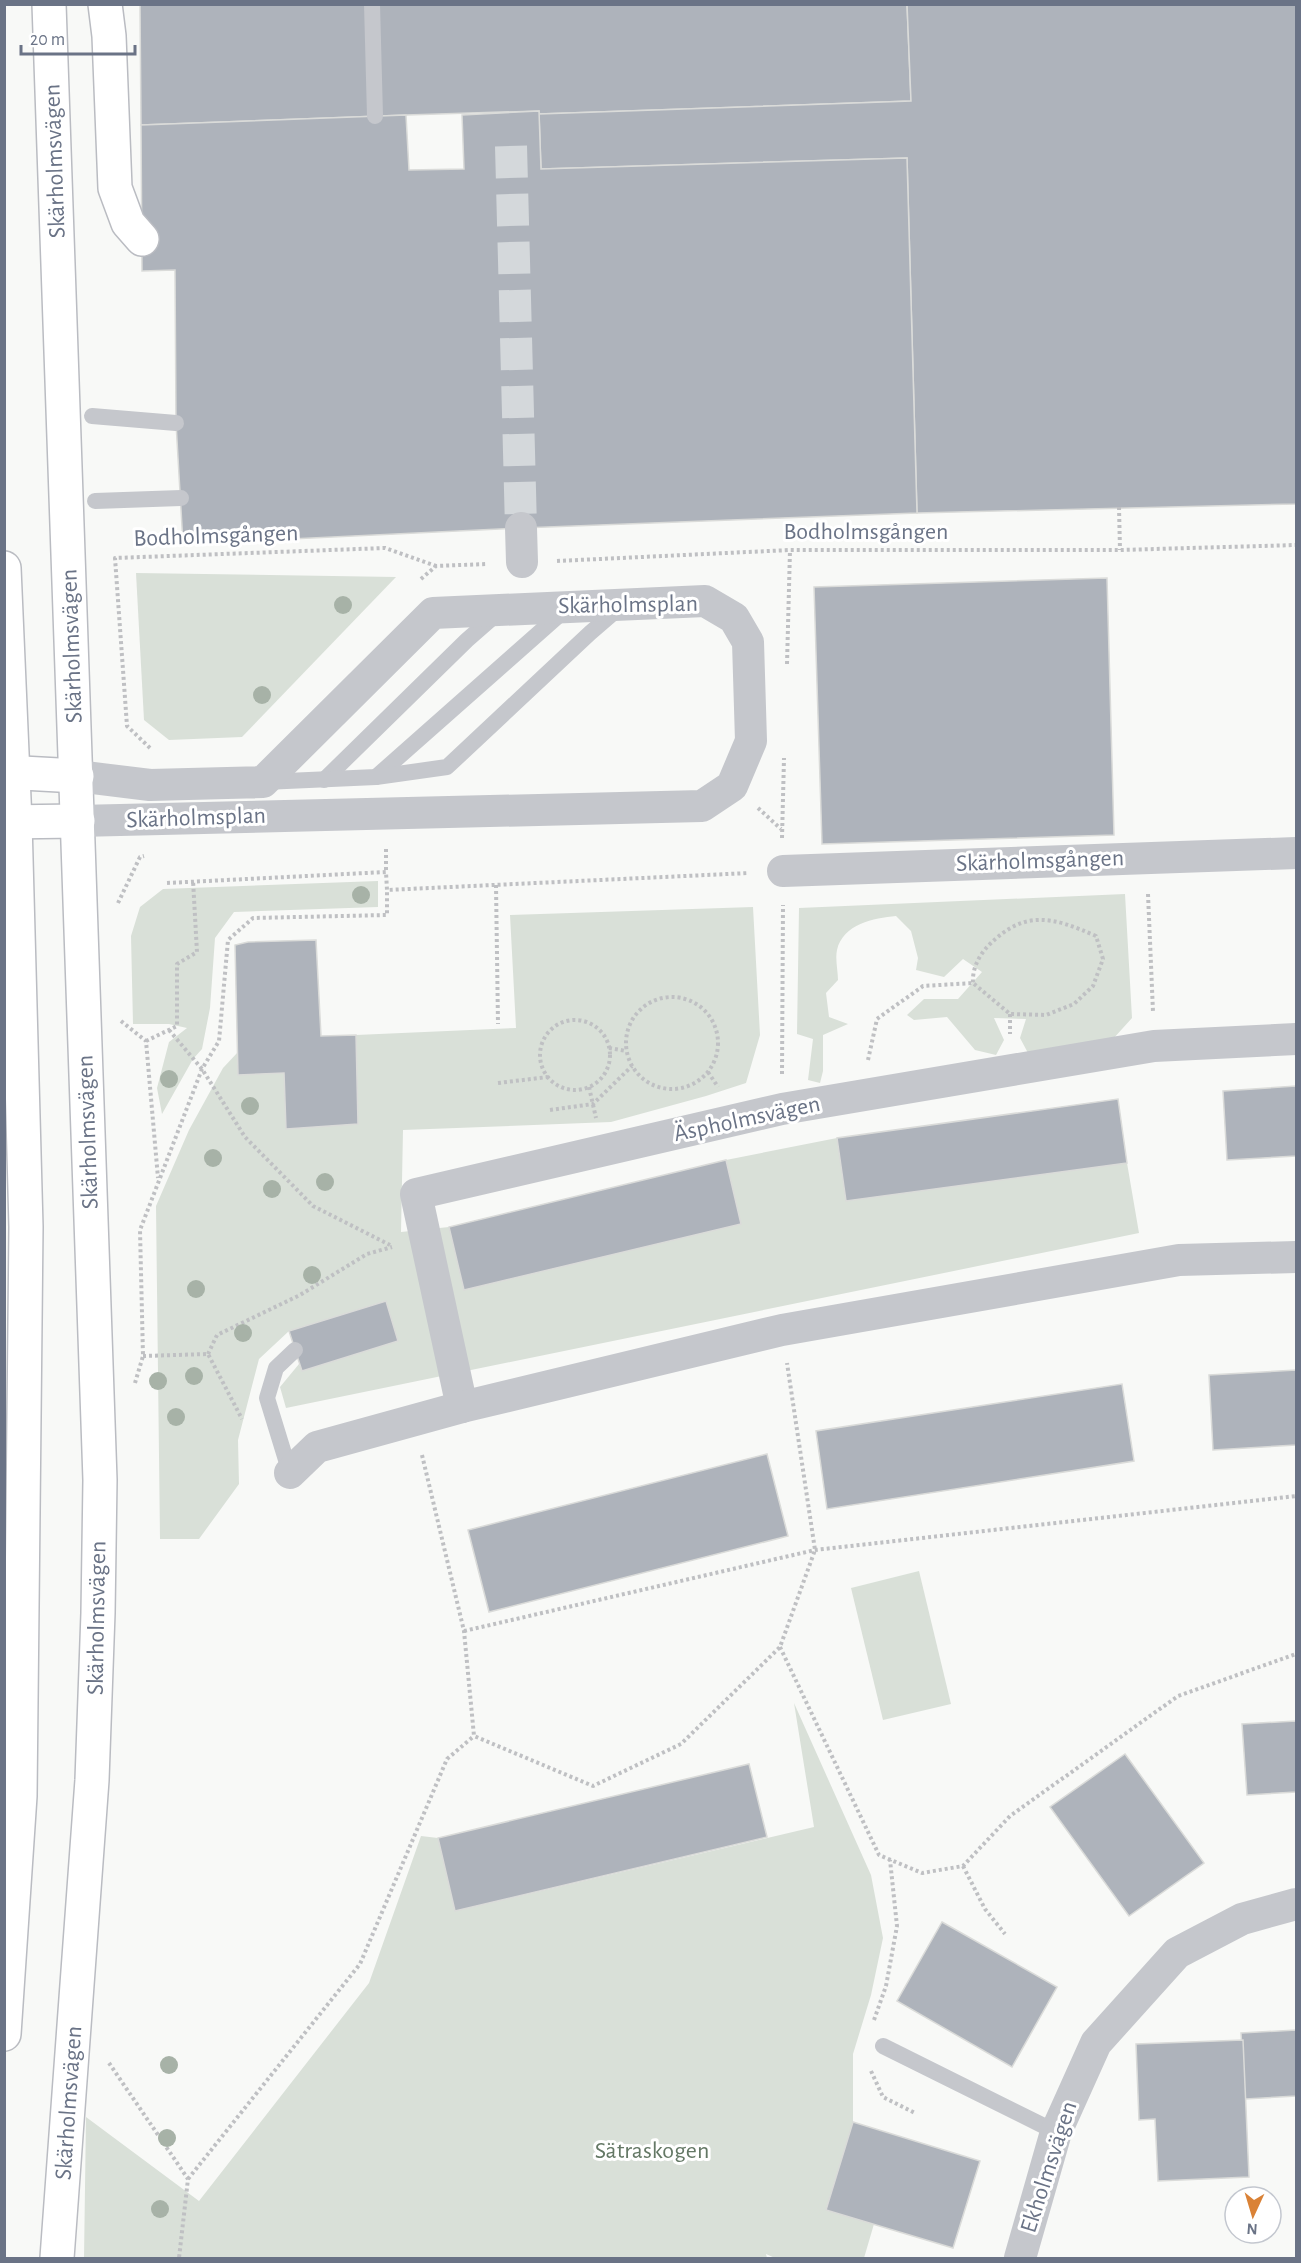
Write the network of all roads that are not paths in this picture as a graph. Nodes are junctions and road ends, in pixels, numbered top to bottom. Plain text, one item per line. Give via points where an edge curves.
1 (49, 4) edge
2 (105, 4) edge
3 (372, 4) edge
4 (375, 116) dead end
5 (142, 239) dead end
6 (92, 416) dead end
7 (176, 423) dead end
8 (181, 498) dead end
9 (95, 501) dead end
10 (521, 528) tunnel mouth
11 (522, 562) road end
12 (4, 568) edge
13 (624, 604) junction
14 (569, 606) junction
15 (502, 609) junction
16 (8, 772) edge
17 (77, 776) junction
18 (376, 777) junction
19 (324, 780) junction
20 (263, 782) junction
21 (78, 821) junction
22 (10, 822) edge
23 (1296, 853) edge
24 (783, 871) road end
25 (1296, 1039) edge
26 (1296, 1257) edge
27 (295, 1350) dead end
28 (462, 1407) junction
29 (290, 1473) joint
30 (1296, 1904) edge
31 (4, 2034) edge
32 (882, 2046) dead end
33 (1056, 2132) junction
34 (57, 2259) edge
35 (1020, 2259) edge

1 - 17 main road, Skärholmsvägen
2 - 5 main road via 115,188 128,223
3 - 4 lane
6 - 7 lane
8 - 9 lane
10 - 11 street
12 - 16 main road
13 - 14 street, Skärholmsplan
13 - 18 lane via 447,767
13 - 21 street, Skärholmsplan via 705,601 734,618 748,642 751,741 732,786 702,806
14 - 15 street, Skärholmsplan
14 - 18 lane
15 - 19 lane
15 - 20 street, Skärholmsplan via 433,613
16 - 17 main road
16 - 22 main road
17 - 20 street, Skärholmsplan via 150,785
17 - 21 main road, Skärholmsvägen
18 - 19 lane
19 - 20 lane
21 - 22 main road
21 - 34 main road, Skärholmsvägen via 100,1480 92,1780
22 - 31 main road via 26,1227 20,1796
23 - 24 street, Skärholmsgången
25 - 28 street, Äspholmsvägen via 1154,1046 859,1095 782,1109 417,1194
26 - 28 street via 1179,1260 782,1330
27 - 29 lane via 276,1368 267,1398
28 - 29 street via 317,1447
30 - 33 street, Ekholmsvägen via 1242,1919 1177,1953 1096,2043
32 - 33 lane
33 - 35 street, Ekholmsvägen

